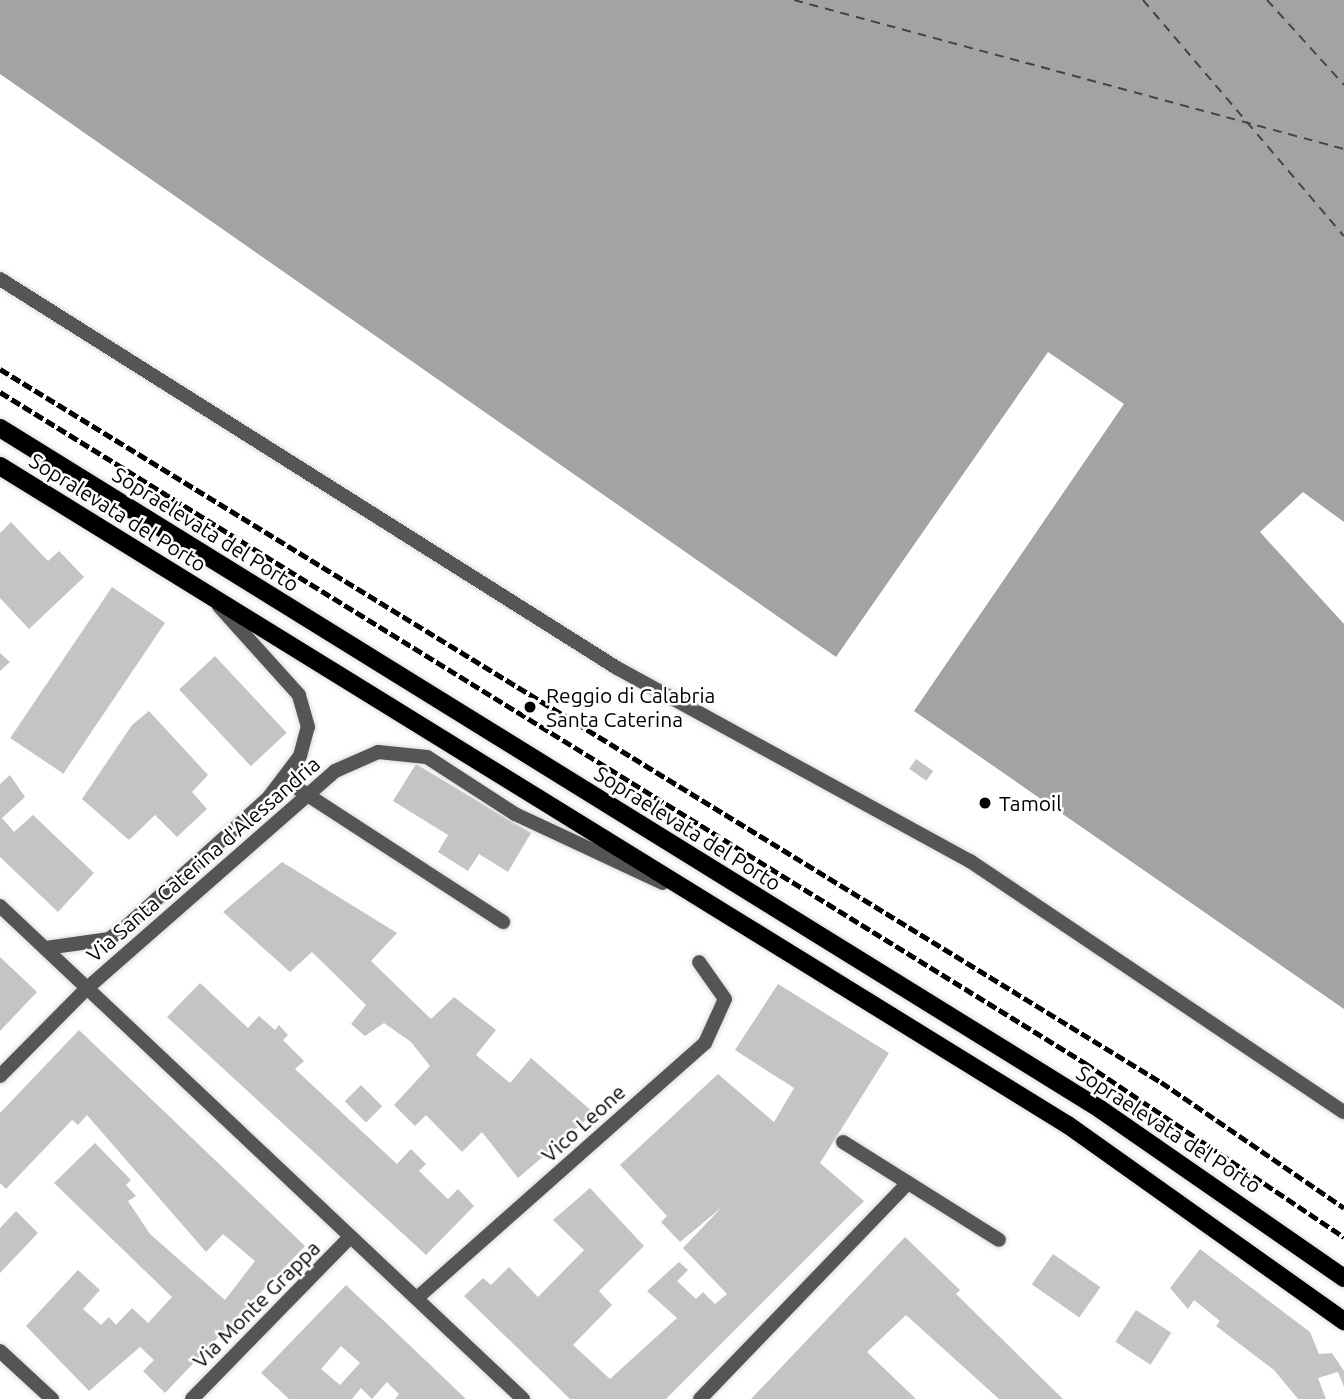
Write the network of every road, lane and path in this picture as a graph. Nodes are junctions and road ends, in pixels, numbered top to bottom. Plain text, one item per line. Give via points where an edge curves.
1 (0, 279) edge
2 (0, 428) edge
3 (0, 466) edge
4 (212, 598) junction
5 (286, 780) junction
6 (307, 795) junction
7 (691, 896) junction
8 (0, 906) edge
9 (503, 922) dead end
10 (46, 948) junction
11 (699, 962) dead end
12 (85, 990) junction
13 (0, 1076) edge
14 (1344, 1112) edge
15 (844, 1142) dead end
16 (908, 1183) junction
17 (350, 1237) junction
18 (999, 1240) dead end
19 (1344, 1278) edge
20 (418, 1297) junction
21 (1344, 1321) edge
22 (0, 1351) edge
23 (52, 1399) edge
24 (191, 1399) edge
25 (523, 1399) edge
26 (700, 1399) edge

1 - 14 street via 617,668 958,854
2 - 19 main road, Sopraelevata del Porto via 1100,1109
3 - 4 main road, Sopralevata del Porto
4 - 5 street, Via Santa Caterina d'Alessandria via 304,705 304,744
4 - 7 main road
5 - 6 street
5 - 10 street, Via Santa Caterina d'Alessandria via 109,939
6 - 7 street, Via Santa Caterina d'Alessandria via 361,757 413,752 515,814
6 - 9 street
6 - 12 street, Via Santa Caterina d'Alessandria
7 - 21 main road via 1068,1125
8 - 10 street, Via Santa Caterina d'Alessandria
10 - 12 street, Via Santa Caterina d'Alessandria
11 - 20 street, Vico Leone via 725,999 705,1043
12 - 13 street
12 - 17 street, Via Santa Caterina d'Alessandria
15 - 16 street
16 - 18 street
16 - 26 street
17 - 20 street, Via Santa Caterina d'Alessandria
17 - 24 street, Via Monte Grappa
20 - 25 street, Via Santa Caterina d'Alessandria
22 - 23 street

